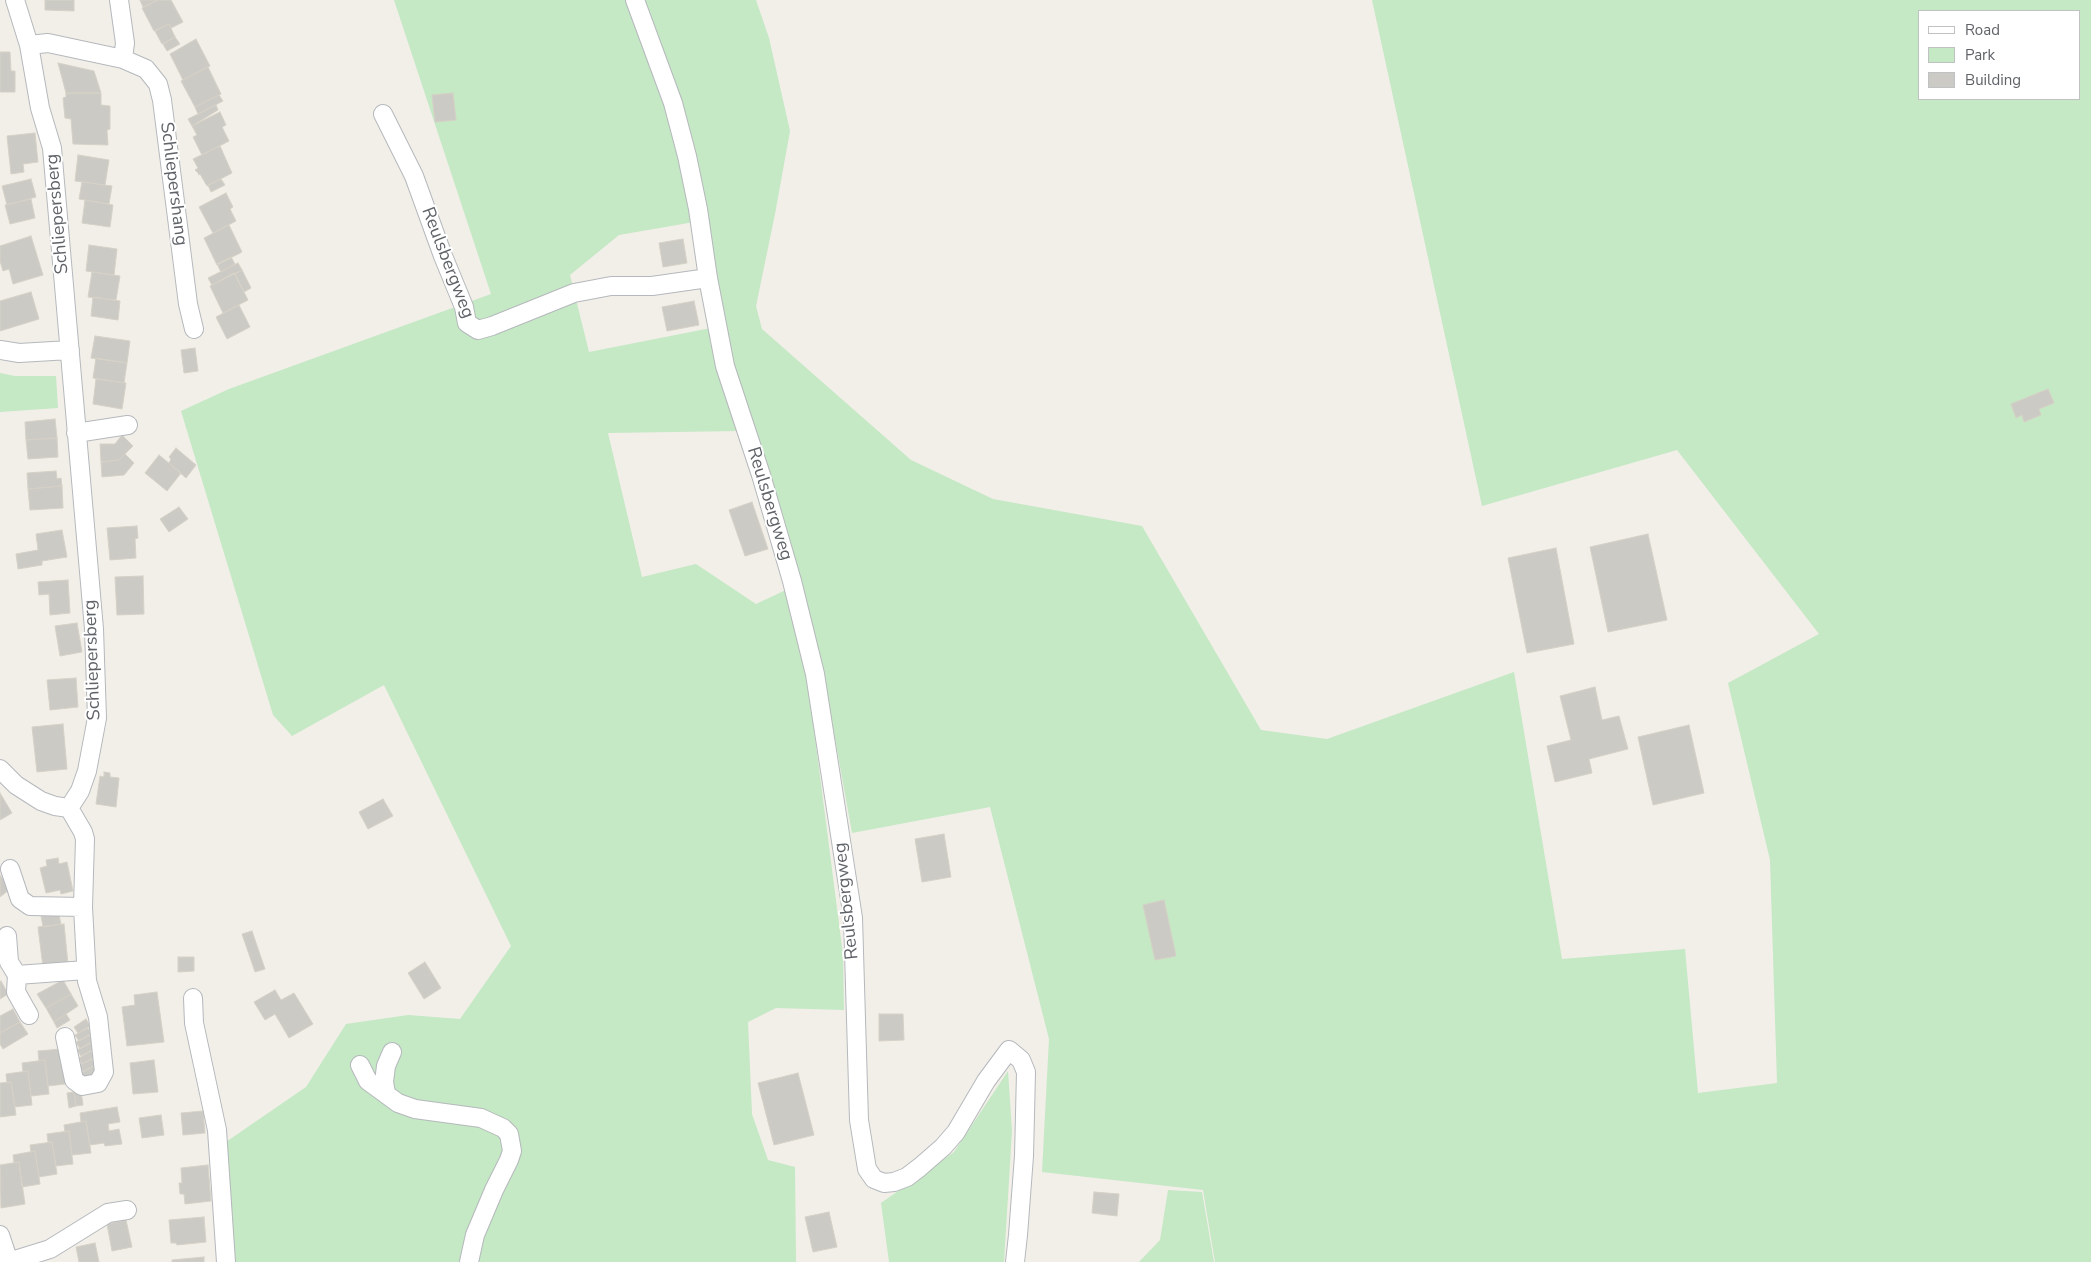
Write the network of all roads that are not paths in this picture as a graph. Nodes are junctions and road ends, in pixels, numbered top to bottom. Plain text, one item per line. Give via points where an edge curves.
1 (15, 0) edge
2 (119, 0) edge
3 (635, 0) edge
4 (30, 45) junction
5 (123, 59) junction
6 (383, 114) dead end
7 (708, 278) junction
8 (194, 329) dead end
9 (0, 350) edge
10 (70, 350) junction
11 (128, 424) dead end
12 (76, 433) junction
13 (0, 769) edge
14 (70, 808) junction
15 (10, 868) dead end
16 (83, 907) junction
17 (7, 936) dead end
18 (86, 970) junction
19 (17, 975) junction
20 (193, 998) dead end
21 (29, 1015) dead end
22 (65, 1037) dead end
23 (392, 1052) dead end
24 (360, 1065) dead end
25 (386, 1093) junction
26 (127, 1210) dead end
27 (0, 1235) edge
28 (9, 1262) edge
29 (226, 1262) edge
30 (469, 1262) edge
31 (1015, 1262) edge

1 - 4 street, Schliepersberg
2 - 5 street via 125,43
3 - 7 street, Reulsbergweg via 673,104 687,156
4 - 5 street, Schliepershang via 48,43
4 - 10 street, Schliepersberg via 40,108 52,148
5 - 8 street, Schliepershang via 146,69 158,84
6 - 7 street, Reulsbergweg via 414,176 464,307 467,323 478,330 574,293 611,286 652,286
7 - 31 street, Reulsbergweg via 725,366 792,581 815,674 853,918 859,1120 867,1169 874,1179 894,1182 920,1167 944,1147 1009,1050 1021,1060 1026,1072 1024,1156
9 - 10 street via 19,353
10 - 12 street, Schliepersberg
11 - 12 street
12 - 14 street, Schliepersberg via 94,629 97,718 87,771
13 - 14 street via 41,802
14 - 16 street via 85,839
15 - 16 street via 20,899 30,906
16 - 18 street
17 - 19 street via 9,962
18 - 19 street
18 - 22 street via 98,1017 104,1072 98,1083 82,1086 74,1080
19 - 21 street via 16,992
20 - 29 street via 194,1023 217,1130
23 - 25 street via 386,1066
24 - 25 street via 368,1081
25 - 30 street via 398,1103 416,1108 490,1121 509,1134 512,1151 475,1234
26 - 28 street via 108,1213 50,1249
27 - 28 street

